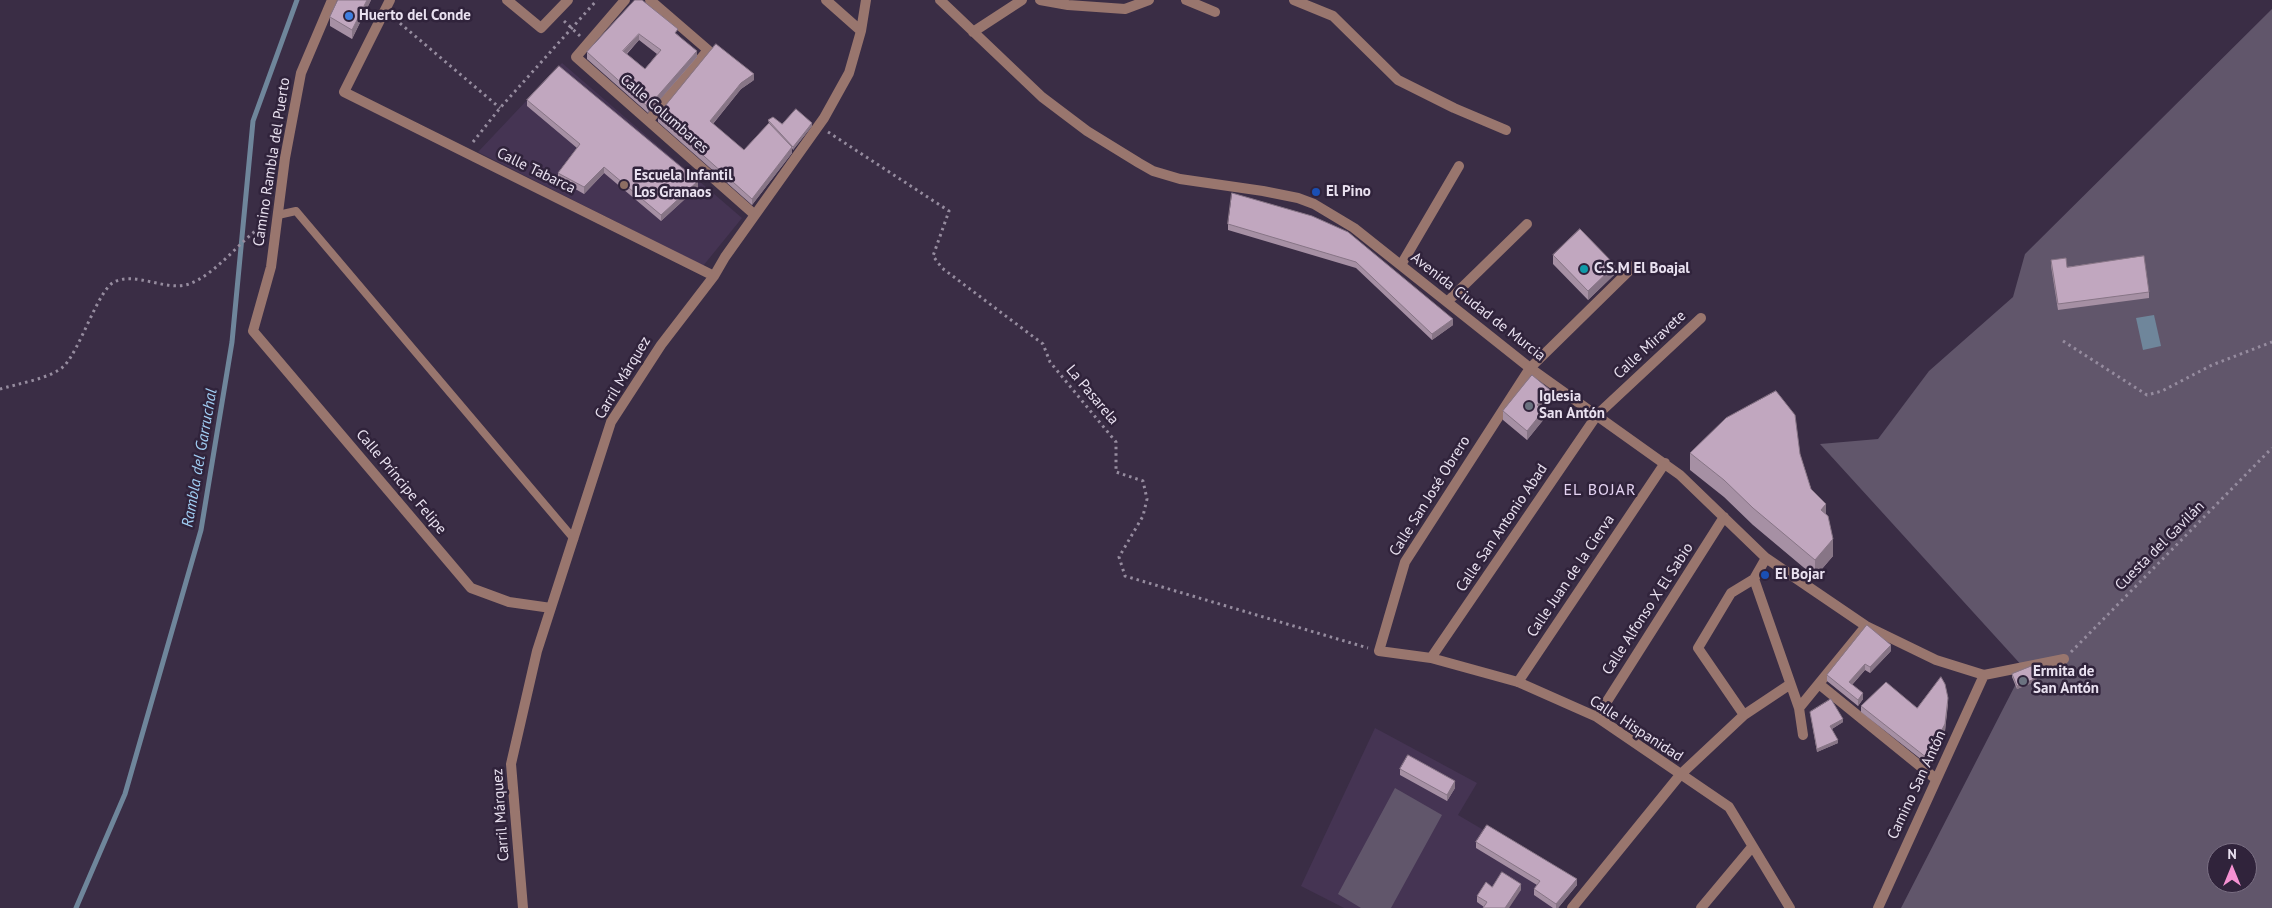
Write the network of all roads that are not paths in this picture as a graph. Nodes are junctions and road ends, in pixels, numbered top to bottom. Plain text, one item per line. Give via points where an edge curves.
1 (332, 0) edge
2 (390, 0) edge
3 (507, 0) edge
4 (568, 0) edge
5 (625, 0) edge
6 (650, 0) edge
7 (826, 0) edge
8 (866, 0) edge
9 (940, 0) edge
10 (1022, 0) edge
11 (1040, 0) edge
12 (1149, 0) edge
13 (1186, 0) edge
14 (1294, 0) edge
15 (1215, 12) dead end
16 (861, 32) junction
17 (973, 32) junction
18 (649, 120) junction
19 (1506, 130) dead end
20 (1459, 166) dead end
21 (278, 214) junction
22 (755, 214) junction
23 (1527, 224) dead end
24 (1401, 265) junction
25 (1635, 265) dead end
26 (714, 276) junction
27 (1447, 302) junction
28 (1701, 318) dead end
29 (254, 331) joint
30 (1530, 368) junction
31 (1597, 415) junction
32 (1665, 463) junction
33 (1724, 518) junction
34 (574, 539) junction
35 (1766, 558) junction
36 (1754, 579) junction
37 (551, 608) junction
38 (1866, 626) junction
39 (1378, 651) joint
40 (1431, 658) junction
41 (2064, 659) road end
42 (1984, 674) junction
43 (1518, 682) junction
44 (1819, 684) junction
45 (1789, 685) junction
46 (1799, 708) junction
47 (1744, 715) junction
48 (1596, 717) junction
49 (1804, 734) dead end
50 (1680, 775) junction
51 (1936, 780) junction
52 (1752, 847) junction
53 (523, 908) edge
54 (1572, 908) edge
55 (1701, 908) edge
56 (1790, 908) edge
57 (1878, 908) edge

1 - 21 street, Camino Rambla del Puerto via 301,73
2 - 26 street, Calle Tabarca via 344,92
3 - 4 street via 541,28
5 - 18 street, Calle Columbares via 576,57
6 - 18 street via 708,50
7 - 16 street
8 - 16 street, Carril Márquez
9 - 17 street, Avenida Ciudad de Murcia
10 - 17 street
11 - 12 street via 1125,9
13 - 15 street
14 - 19 street via 1334,16 1398,80
16 - 22 street, Carril Márquez via 849,73 818,126
17 - 24 street, Avenida Ciudad de Murcia via 1062,112 1139,164 1180,179 1263,191 1314,204 1354,228
18 - 22 street, Calle Columbares
20 - 24 street
21 - 29 street, Camino Rambla del Puerto via 271,267
21 - 34 lane via 296,211
22 - 26 street, Carril Márquez
23 - 27 street
24 - 27 street, Avenida Ciudad de Murcia
25 - 30 street, Calle San José Obrero
26 - 34 street, Carril Márquez via 660,344 611,422
27 - 30 street, Avenida Ciudad de Murcia
28 - 31 street, Calle Miravete
29 - 37 street, Calle Príncipe Felipe via 471,588 509,602
30 - 31 street, Avenida Ciudad de Murcia
30 - 39 street, Calle San José Obrero via 1405,562
31 - 32 street, Avenida Ciudad de Murcia
31 - 40 street, Calle San Antonio Abad
32 - 33 street, Avenida Ciudad de Murcia
32 - 43 street, Calle Juan de la Cierva
33 - 35 street, Avenida Ciudad de Murcia
33 - 48 street, Calle Alfonso X El Sabio
34 - 37 street, Carril Márquez
35 - 36 street
35 - 38 street, Avenida Ciudad de Murcia
36 - 45 street
36 - 47 street via 1732,593 1698,648
37 - 53 street, Carril Márquez via 537,651 511,764
38 - 42 street, Avenida Ciudad de Murcia via 1936,660
38 - 44 street
39 - 40 street, Calle Hispanidad
40 - 43 street, Calle Hispanidad
41 - 42 street
42 - 51 street, Camino San Antón
43 - 48 street, Calle Hispanidad
44 - 46 street
44 - 51 street
45 - 46 street
45 - 47 street
46 - 49 street
47 - 50 street
48 - 50 street, Calle Hispanidad
50 - 52 street, Calle Hispanidad via 1729,807
50 - 54 street
51 - 57 street, Camino San Antón
52 - 55 street
52 - 56 street, Calle Hispanidad

